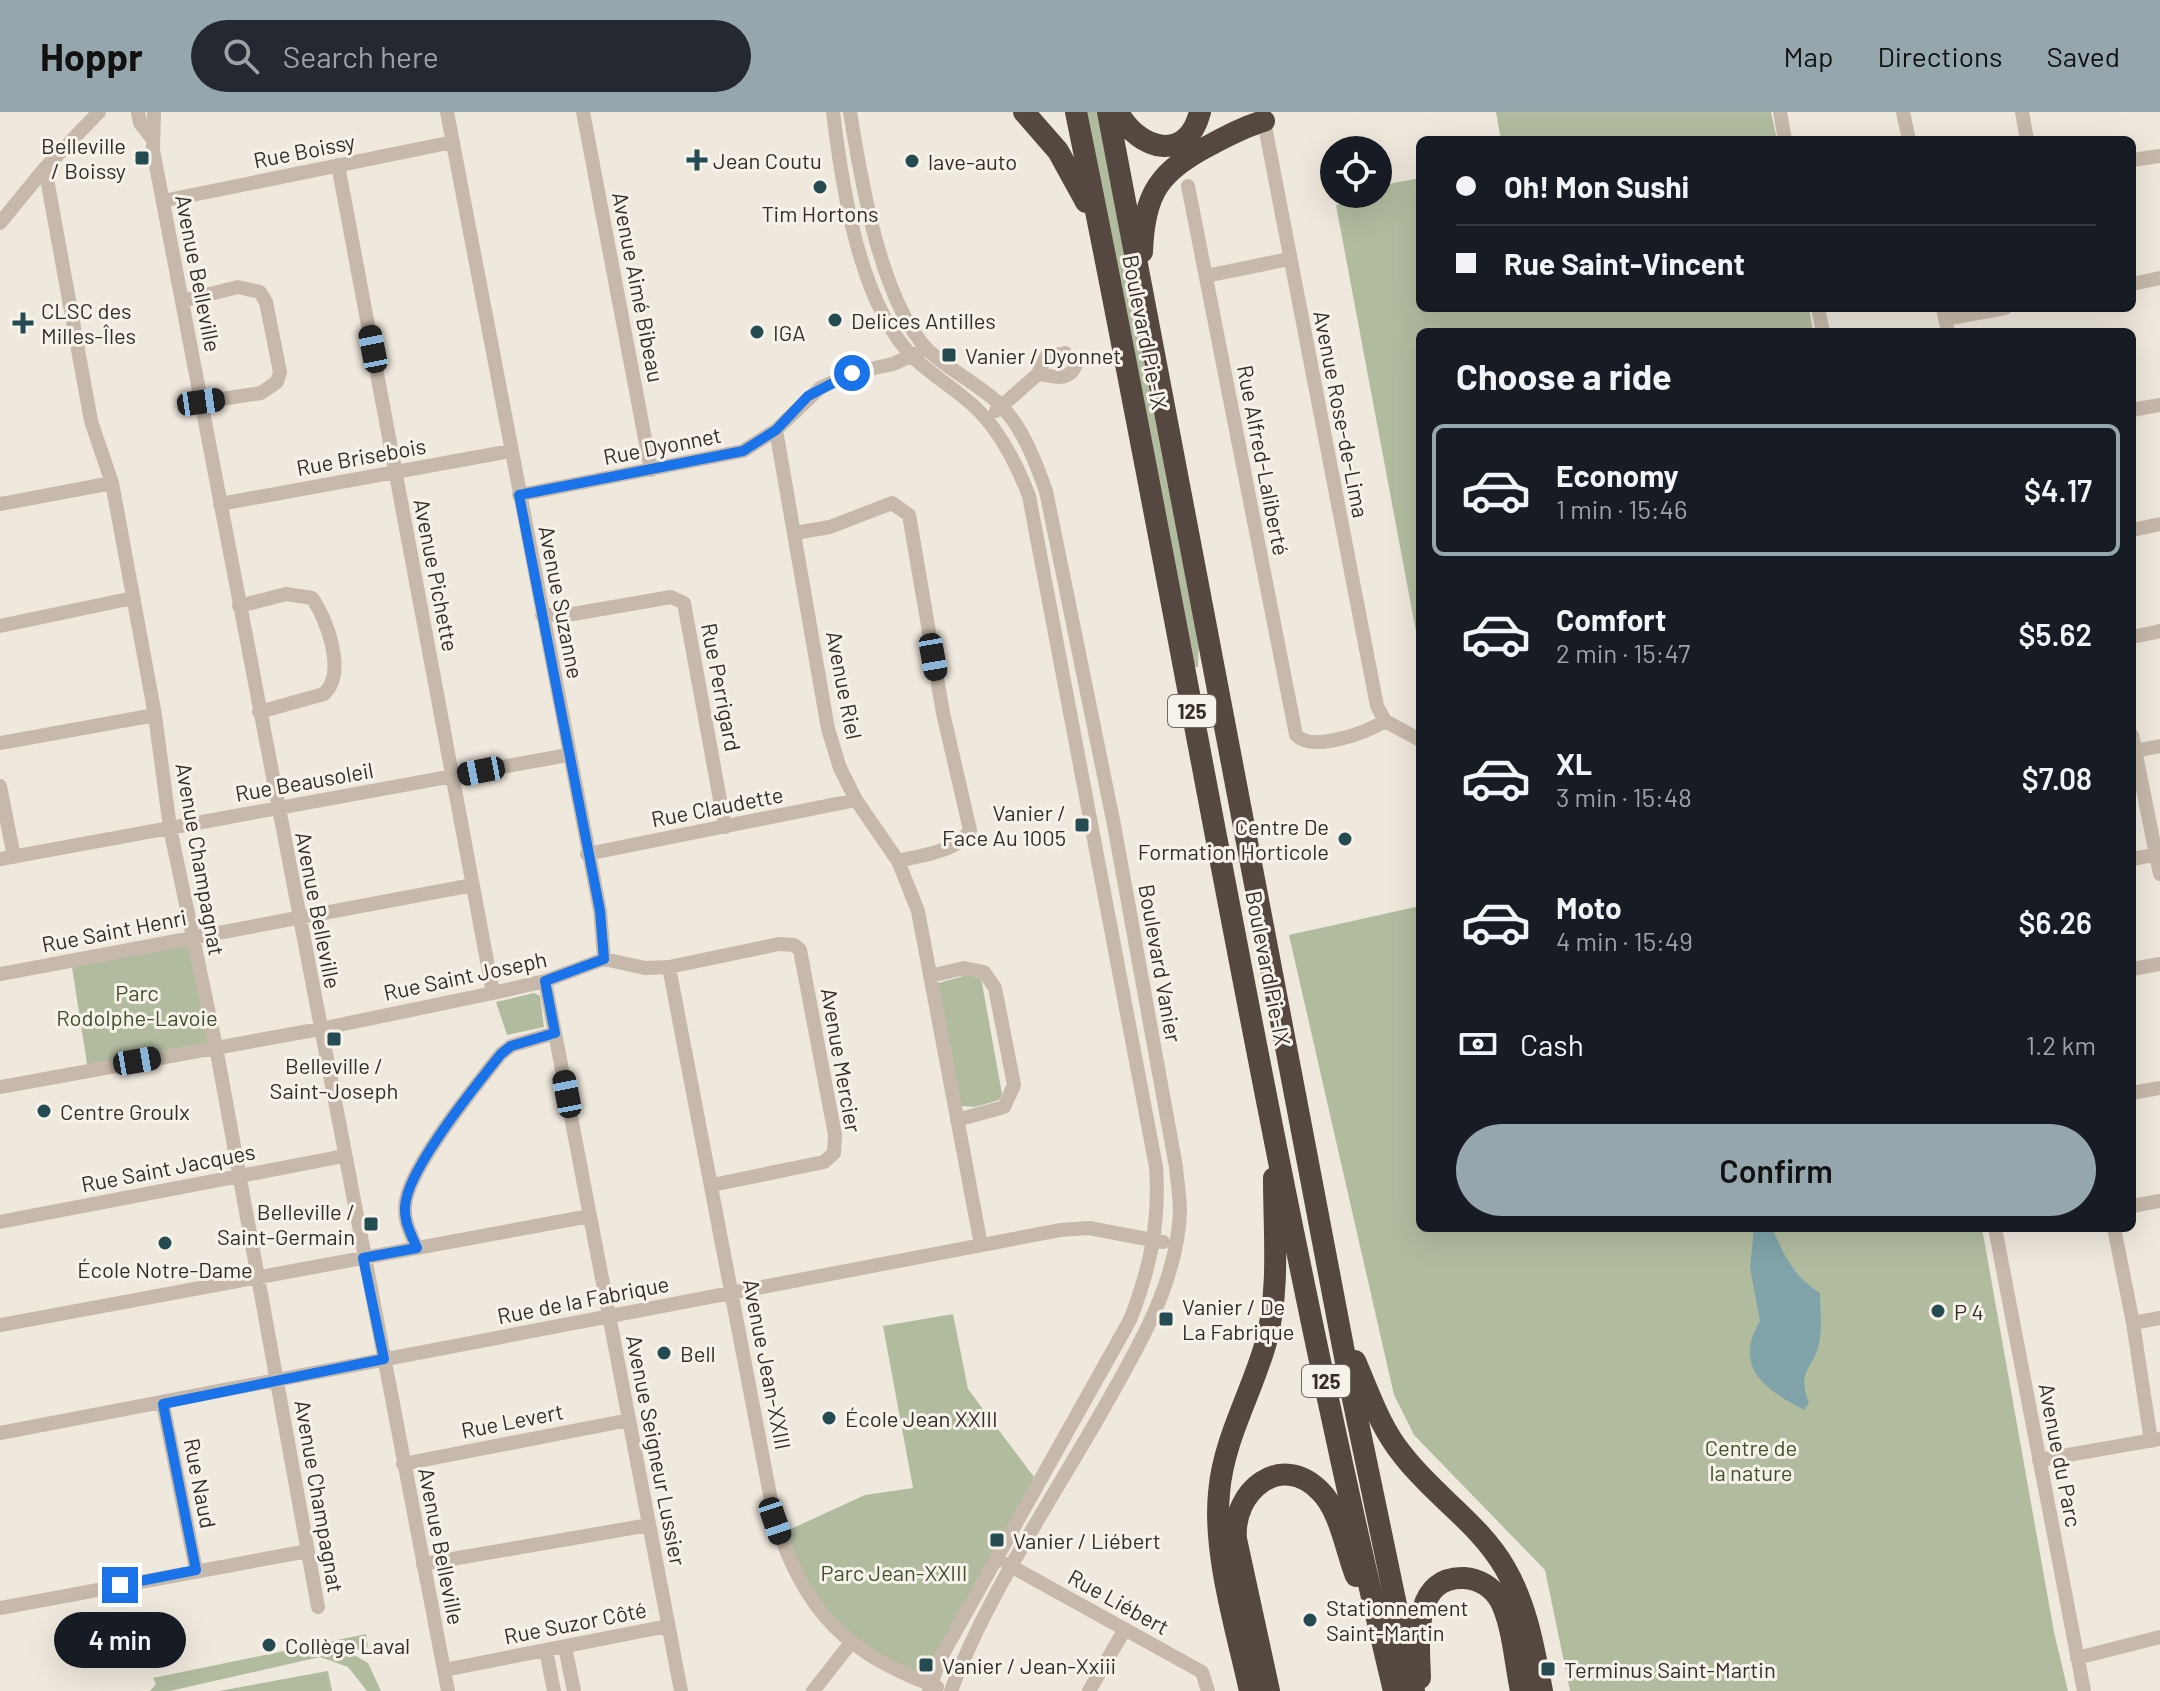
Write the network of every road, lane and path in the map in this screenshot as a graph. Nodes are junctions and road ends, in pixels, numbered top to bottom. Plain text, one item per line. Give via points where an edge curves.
1 (99, 112) edge
2 (138, 112) edge
3 (154, 112) edge
4 (447, 112) edge
5 (583, 112) edge
6 (833, 112) edge
7 (850, 112) edge
8 (1024, 112) edge
9 (1076, 112) edge
10 (1108, 112) edge
11 (1118, 112) edge
12 (1200, 112) edge
13 (1780, 112) edge
14 (1903, 112) edge
15 (2022, 112) edge
16 (1263, 116) edge
17 (1784, 136) edge
18 (1908, 136) edge
19 (2026, 136) edge
20 (151, 137) junction
21 (453, 142) junction
22 (2160, 156) edge
23 (2136, 159) edge
24 (338, 165) junction
25 (45, 168) junction
26 (1188, 186) dead end
27 (163, 201) junction
28 (0, 223) edge
29 (1098, 224) junction
30 (1289, 259) junction
31 (1206, 276) junction
32 (2160, 278) edge
33 (2136, 283) edge
34 (1140, 290) junction
35 (182, 301) junction
36 (1985, 312) edge
37 (1945, 320) edge
38 (927, 348) junction
39 (913, 356) junction
40 (1038, 374) dead end
41 (201, 402) junction
42 (2160, 405) edge
43 (1001, 406) junction
44 (2136, 409) edge
45 (987, 419) junction
46 (776, 430) junction
47 (511, 451) junction
48 (651, 470) junction
49 (396, 472) junction
50 (112, 483) junction
51 (519, 495) junction
52 (0, 504) edge
53 (220, 504) junction
54 (2160, 524) edge
55 (2136, 529) edge
56 (795, 533) junction
57 (133, 598) junction
58 (239, 606) junction
59 (542, 615) junction
60 (0, 626) edge
61 (2160, 631) edge
62 (2136, 636) edge
63 (259, 712) junction
64 (155, 715) junction
65 (1385, 721) junction
66 (1416, 738) edge
67 (0, 743) edge
68 (2160, 746) edge
69 (2136, 751) edge
70 (568, 755) junction
71 (2136, 755) edge
72 (452, 776) junction
73 (0, 786) edge
74 (856, 800) junction
75 (277, 808) junction
76 (725, 827) junction
77 (170, 828) junction
78 (587, 854) junction
79 (2158, 854) edge
80 (7, 858) edge
81 (2136, 858) edge
82 (898, 861) junction
83 (2160, 874) edge
84 (473, 885) junction
85 (298, 918) junction
86 (192, 937) junction
87 (604, 959) junction
88 (2160, 964) edge
89 (669, 967) junction
90 (2136, 968) edge
91 (0, 974) edge
92 (930, 976) junction
93 (545, 981) junction
94 (493, 993) junction
95 (320, 1029) junction
96 (555, 1033) junction
97 (216, 1047) junction
98 (0, 1087) edge
99 (2160, 1088) edge
100 (2136, 1092) edge
101 (957, 1120) junction
102 (1274, 1129) junction
103 (344, 1156) junction
104 (239, 1176) junction
105 (712, 1185) junction
106 (2160, 1201) edge
107 (2136, 1205) edge
108 (590, 1216) junction
109 (0, 1222) edge
110 (1996, 1232) edge
111 (2115, 1232) edge
112 (1154, 1240) junction
113 (1175, 1244) junction
114 (981, 1245) junction
115 (417, 1248) junction
116 (363, 1258) junction
117 (258, 1277) junction
118 (731, 1293) junction
119 (609, 1316) junction
120 (2160, 1318) edge
121 (1338, 1319) junction
122 (2133, 1323) junction
123 (0, 1325) edge
124 (384, 1359) junction
125 (277, 1379) junction
126 (163, 1404) junction
127 (629, 1420) junction
128 (0, 1433) edge
129 (2155, 1440) edge
130 (2039, 1460) junction
131 (403, 1464) junction
132 (649, 1525) junction
133 (308, 1551) junction
134 (996, 1557) junction
135 (423, 1564) junction
136 (1013, 1567) junction
137 (196, 1570) junction
138 (318, 1607) dead end
139 (0, 1608) edge
140 (668, 1626) junction
141 (1125, 1629) junction
142 (1380, 1633) junction
143 (2160, 1637) edge
144 (850, 1644) junction
145 (565, 1647) junction
146 (546, 1650) junction
147 (2077, 1658) junction
148 (444, 1670) junction
149 (930, 1688) edge
150 (448, 1691) edge
151 (554, 1691) edge
152 (574, 1691) edge
153 (681, 1691) edge
154 (813, 1691) edge
155 (949, 1691) edge
156 (1089, 1691) edge
157 (1208, 1691) edge
158 (1250, 1691) edge
159 (1269, 1691) edge
160 (1394, 1691) edge
161 (1417, 1691) edge
162 (1521, 1691) edge
163 (1542, 1691) edge
164 (2084, 1691) edge

1 - 25 street
2 - 20 street, Avenue Belleville
3 - 20 street, Avenue Belleville
4 - 21 street, Avenue Suzanne
5 - 48 street, Avenue Aimé Bibeau
6 - 39 street, Boulevard Vanier via 849,209 868,277 886,318
7 - 38 street, Boulevard Vanier via 885,272
8 - 29 highway via 1058,151
9 - 29 highway, Boulevard Pie-IX / 125
10 - 34 highway, Boulevard Pie-IX / 125
11 - 12 highway via 1131,134 1159,145 1189,134
13 - 17 street
14 - 18 street
15 - 19 street
16 - 30 street, Avenue Rose-de-Lima
16 - 34 highway via 1195,153 1161,180 1144,221
20 - 27 street, Avenue Belleville
21 - 24 street, Rue Boissy
21 - 47 street, Avenue Suzanne
22 - 23 street
24 - 27 street, Rue Boissy
24 - 49 street, Avenue Pichette
25 - 28 street
25 - 50 street, Avenue Champagnat via 91,421
26 - 31 street, Rue Alfred-Laliberté
27 - 35 street, Avenue Belleville
29 - 102 highway, Boulevard Pie-IX / 125
30 - 31 street
30 - 65 street, Avenue Rose-de-Lima via 1377,706
31 - 65 street, Rue Alfred-Laliberté via 1294,729 1301,740 1316,743 1367,732
32 - 33 street
34 - 121 highway, Boulevard Pie-IX / 125
35 - 41 street, Avenue Belleville
35 - 41 street via 252,288 266,302 280,372 277,382 261,393
36 - 37 street
38 - 39 street, Rue Dyonnet
38 - 43 street, Boulevard Vanier
39 - 45 street, Boulevard Vanier
39 - 46 street, Rue Dyonnet via 820,388
40 - 43 street
41 - 53 street, Avenue Belleville
42 - 44 street
43 - 45 street
43 - 113 street, Boulevard Vanier via 1031,450 1049,506 1176,1167 1180,1210
45 - 112 street, Boulevard Vanier via 1019,469 1029,496 1156,1167 1159,1204
46 - 48 street, Rue Dyonnet via 743,451
46 - 56 street, Avenue Riel
47 - 49 street, Rue Brisebois
47 - 51 street, Avenue Suzanne
48 - 51 street, Rue Dyonnet
49 - 53 street, Rue Brisebois
49 - 72 street, Avenue Pichette
50 - 52 street
50 - 57 street, Avenue Champagnat
51 - 59 street, Avenue Suzanne
53 - 58 street, Avenue Belleville
54 - 55 street
56 - 74 street, Avenue Riel via 828,729
56 - 82 street via 830,527 892,503 909,515 943,713 970,830 965,839 940,850
57 - 60 street
57 - 64 street, Avenue Champagnat
58 - 63 street, Avenue Belleville
58 - 63 street via 286,594 312,598 322,612 335,671 324,694
59 - 70 street, Avenue Suzanne
59 - 76 street, Rue Perrigard via 671,597 684,603
61 - 62 street
63 - 75 street, Avenue Belleville
64 - 67 street
64 - 77 street, Avenue Champagnat
65 - 66 street
68 - 69 street
70 - 72 street, Rue Beausoleil
70 - 78 street, Avenue Suzanne
71 - 79 street
72 - 75 street, Rue Beausoleil
72 - 84 street, Avenue Pichette
73 - 80 street
74 - 76 street, Rue Claudette
74 - 82 street, Avenue Riel
75 - 77 street, Rue Beausoleil
75 - 85 street, Avenue Belleville
76 - 78 street, Rue Claudette
77 - 80 street, Rue Beausoleil
77 - 86 street, Avenue Champagnat
78 - 87 street, Avenue Suzanne
79 - 81 street
79 - 83 street
82 - 92 street, Avenue Riel via 918,911
84 - 85 street, Rue Saint Henri
84 - 94 street, Avenue Pichette
85 - 86 street, Rue Saint Henri
85 - 95 street, Avenue Belleville
86 - 91 street, Rue Saint Henri
86 - 97 street, Avenue Champagnat
87 - 89 street
87 - 93 street, Rue Saint Joseph
88 - 90 street
89 - 105 street, Avenue Jean-XXIII
89 - 105 street, Avenue Mercier via 779,944 800,950 834,1153 824,1162
92 - 101 street, Avenue Riel
92 - 101 street via 964,968 984,972 995,988 1014,1085 1004,1107
93 - 94 street, Rue Saint Joseph
93 - 96 street, Avenue Seigneur Lussier
94 - 95 street, Rue Saint Joseph
95 - 97 street, Rue Saint Joseph
95 - 103 street, Avenue Belleville
96 - 108 street, Avenue Seigneur Lussier
96 - 115 street via 501,1054 420,1169 405,1209
97 - 98 street, Rue Saint Joseph
97 - 104 street, Avenue Champagnat
99 - 100 street
101 - 114 street, Avenue Riel
102 - 142 highway, Boulevard Pie-IX / 125
102 - 158 highway via 1271,1316 1227,1452 1218,1502 1222,1550
103 - 104 street, Rue Saint Jacques
103 - 116 street, Avenue Belleville
104 - 109 street, Rue Saint Jacques
104 - 117 street, Avenue Champagnat
105 - 118 street, Avenue Jean-XXIII
106 - 107 street
108 - 115 street
108 - 119 street, Avenue Seigneur Lussier
110 - 130 street, Avenue du Parc
111 - 122 street
112 - 113 street, Rue de la Fabrique
112 - 114 street, Rue de la Fabrique via 1089,1228
112 - 134 street, Boulevard Vanier via 1130,1320
113 - 136 street, Boulevard Vanier via 1147,1332
114 - 118 street, Rue de la Fabrique
115 - 116 street
116 - 117 street
116 - 124 street, Avenue Belleville
117 - 123 street
117 - 125 street, Avenue Champagnat
118 - 119 street, Rue de la Fabrique
118 - 144 street, Avenue Jean-XXIII via 775,1521 815,1606
119 - 124 street, Rue de la Fabrique
119 - 127 street, Avenue Seigneur Lussier
120 - 122 street
121 - 161 highway, Boulevard Pie-IX / 125
121 - 163 highway via 1390,1438 1487,1542 1507,1571 1525,1614
122 - 129 street
124 - 125 street, Rue de la Fabrique
124 - 131 street, Avenue Belleville
125 - 126 street, Rue de la Fabrique
125 - 133 street, Avenue Champagnat
126 - 128 street, Rue de la Fabrique
126 - 137 street, Rue Naud
127 - 131 street, Rue Levert
127 - 132 street, Avenue Seigneur Lussier
129 - 130 street
130 - 147 street, Avenue du Parc
131 - 135 street, Avenue Belleville
132 - 135 street
132 - 140 street, Avenue Seigneur Lussier
133 - 137 street
133 - 138 street, Avenue Champagnat
134 - 136 street, Rue Liébert
134 - 149 street, Boulevard Vanier via 940,1659
135 - 148 street, Avenue Belleville
136 - 141 street, Rue Liébert
136 - 155 street, Boulevard Vanier
137 - 139 street
140 - 145 street, Rue Suzor Côté
140 - 153 street, Avenue Seigneur Lussier
141 - 156 street
141 - 157 street, Rue Liébert via 1202,1672
142 - 159 highway via 1322,1493 1295,1478 1263,1481 1244,1498 1236,1528
142 - 160 highway, Boulevard Pie-IX / 125
143 - 147 street
144 - 149 street, Avenue Jean-XXIII
144 - 154 street
145 - 146 street, Rue Suzor Côté
145 - 152 street
146 - 148 street, Rue Suzor Côté
146 - 151 street
147 - 164 street, Avenue du Parc
148 - 150 street, Avenue Belleville
149 - 155 street, Avenue Jean-XXIII
161 - 162 highway via 1423,1608 1438,1586 1463,1578 1485,1584 1500,1601

